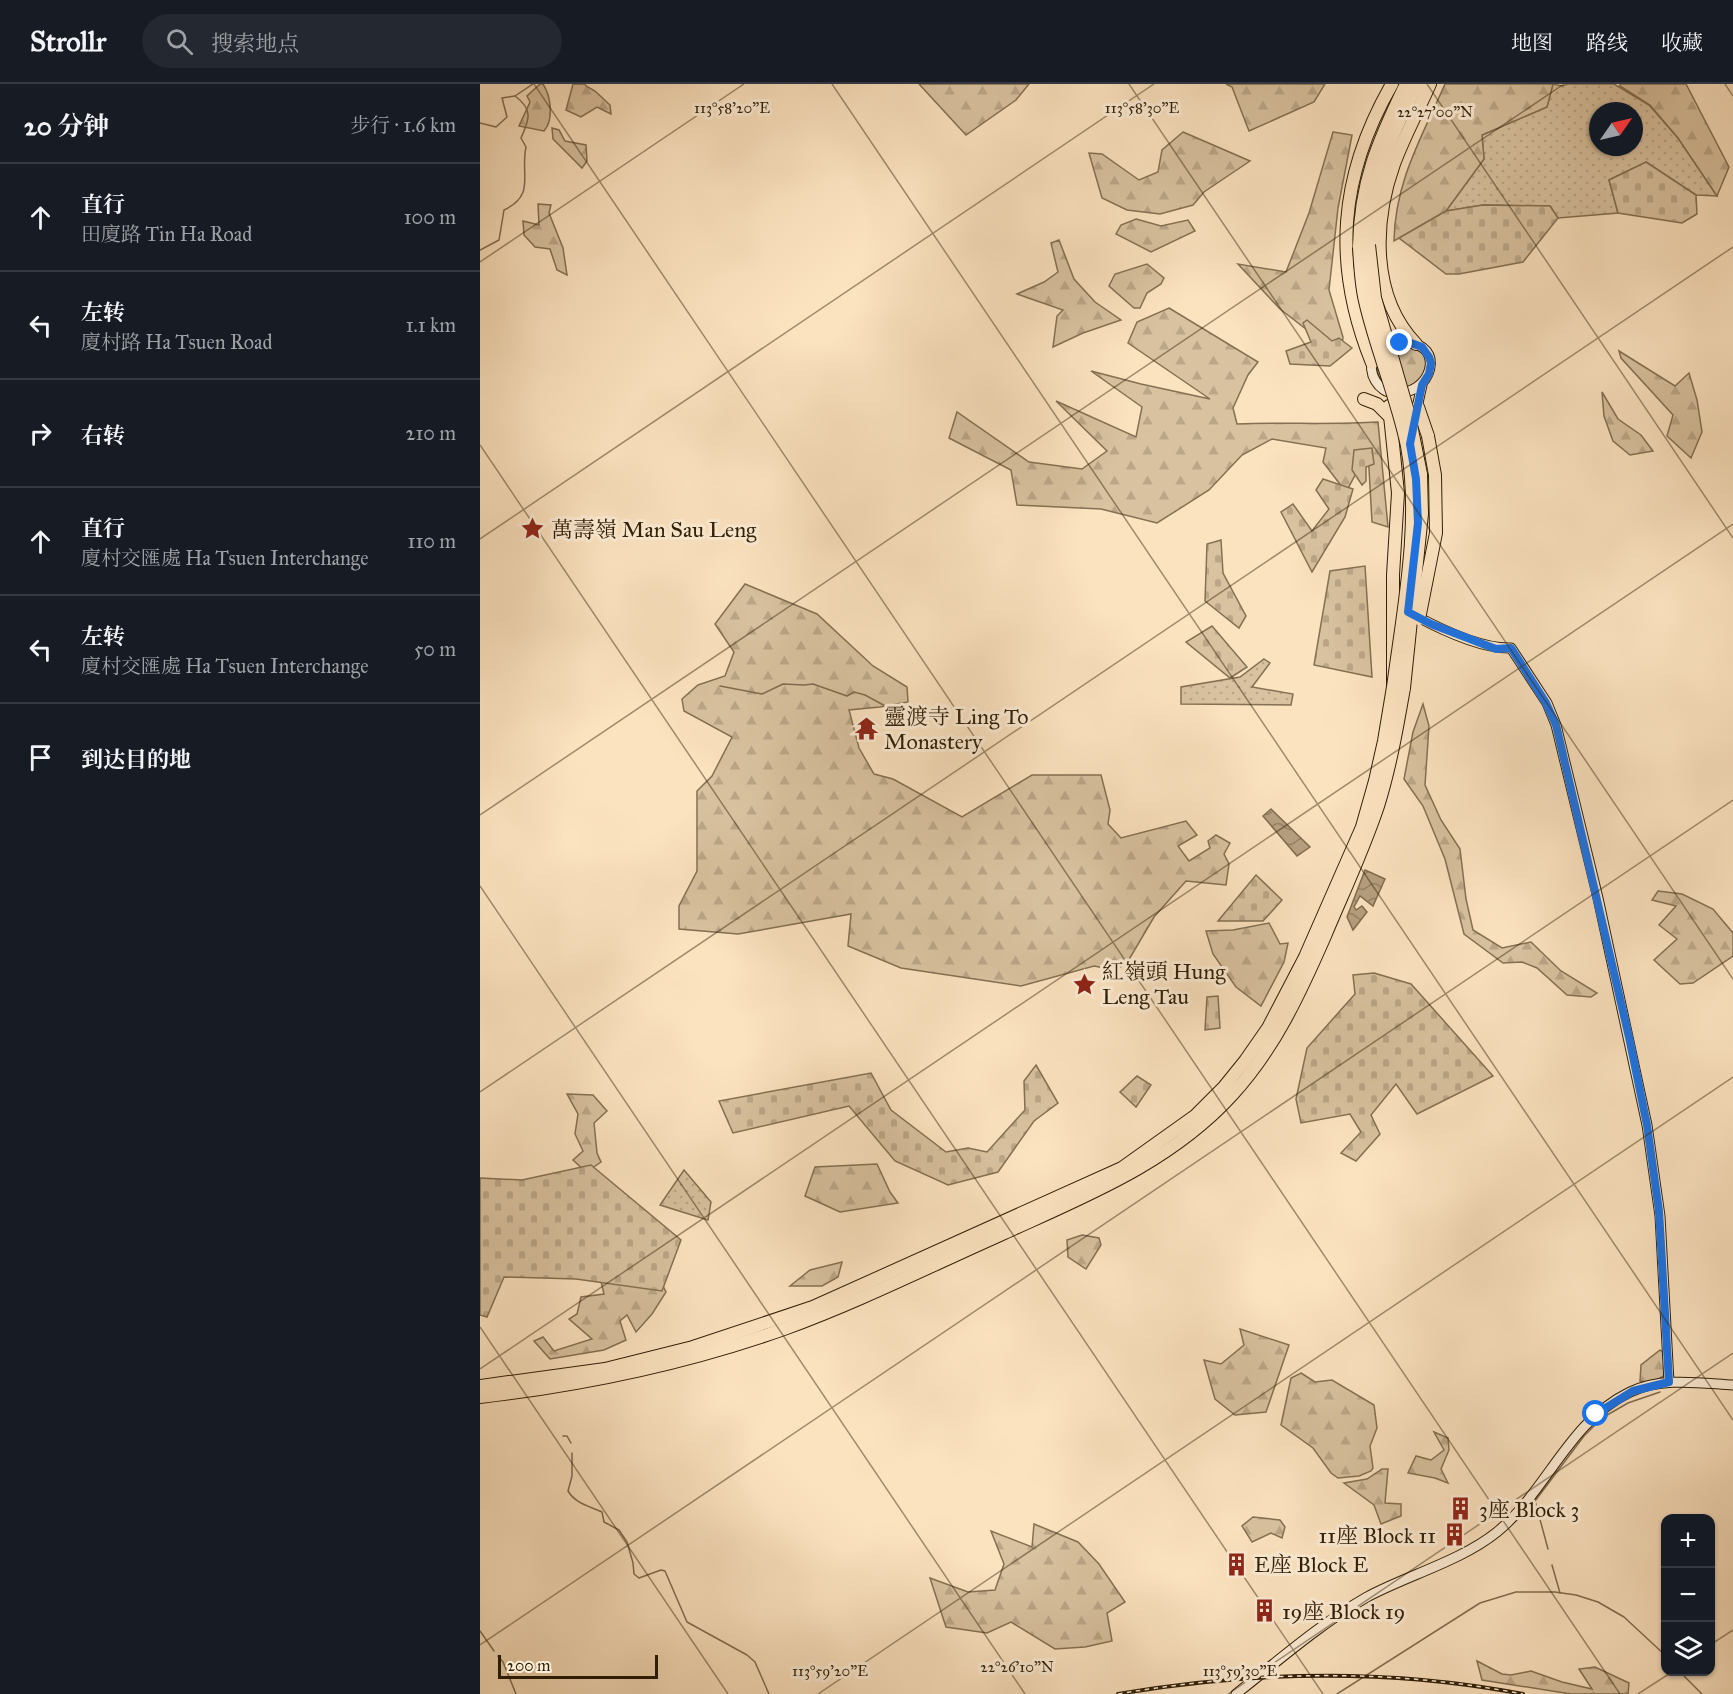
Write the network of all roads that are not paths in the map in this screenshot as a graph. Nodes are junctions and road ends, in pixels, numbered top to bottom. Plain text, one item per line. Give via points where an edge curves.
1 (1392, 84) edge
2 (1406, 84) edge
3 (1418, 84) edge
4 (1430, 84) edge
5 (1364, 246) junction
6 (1416, 344) junction
7 (1372, 363) junction
8 (1422, 385) junction
9 (1387, 393) junction
10 (1364, 399) dead end
11 (1418, 407) junction
12 (1390, 412) junction
13 (1410, 444) junction
14 (1399, 688) junction
15 (1669, 1382) junction
16 (1733, 1385) edge
17 (480, 1386) edge
18 (480, 1397) edge
19 (1236, 1694) edge

1 - 7 highway via 1360,154 1348,211 1346,248 1352,306
2 - 5 highway via 1369,171 1360,212
3 - 5 highway via 1392,136 1378,177
4 - 6 highway via 1391,172 1380,237 1386,294
5 - 14 highway, bridge via 1376,304 1413,429 1422,484 1422,514
6 - 7 street via 1388,347
6 - 8 street via 1431,363
7 - 9 street via 1374,378
8 - 9 street via 1403,393
8 - 11 street
9 - 12 street
10 - 12 highway
11 - 13 street
11 - 14 highway, bridge via 1435,475 1436,533
12 - 13 street
12 - 14 highway, bridge via 1398,493 1394,566
13 - 15 street via 1418,523 1408,612 1496,649 1511,648 1556,725 1647,1125 1660,1216
14 - 17 highway via 1362,827 1300,967 1268,1028 1245,1061 1178,1129 1100,1179 783,1319 605,1369
14 - 18 highway via 1389,766 1370,828 1290,1012 1245,1080 1178,1144 1103,1188 787,1328 647,1370
15 - 16 street
15 - 19 street via 1633,1391 1595,1415 1517,1512 1486,1540 1368,1597

